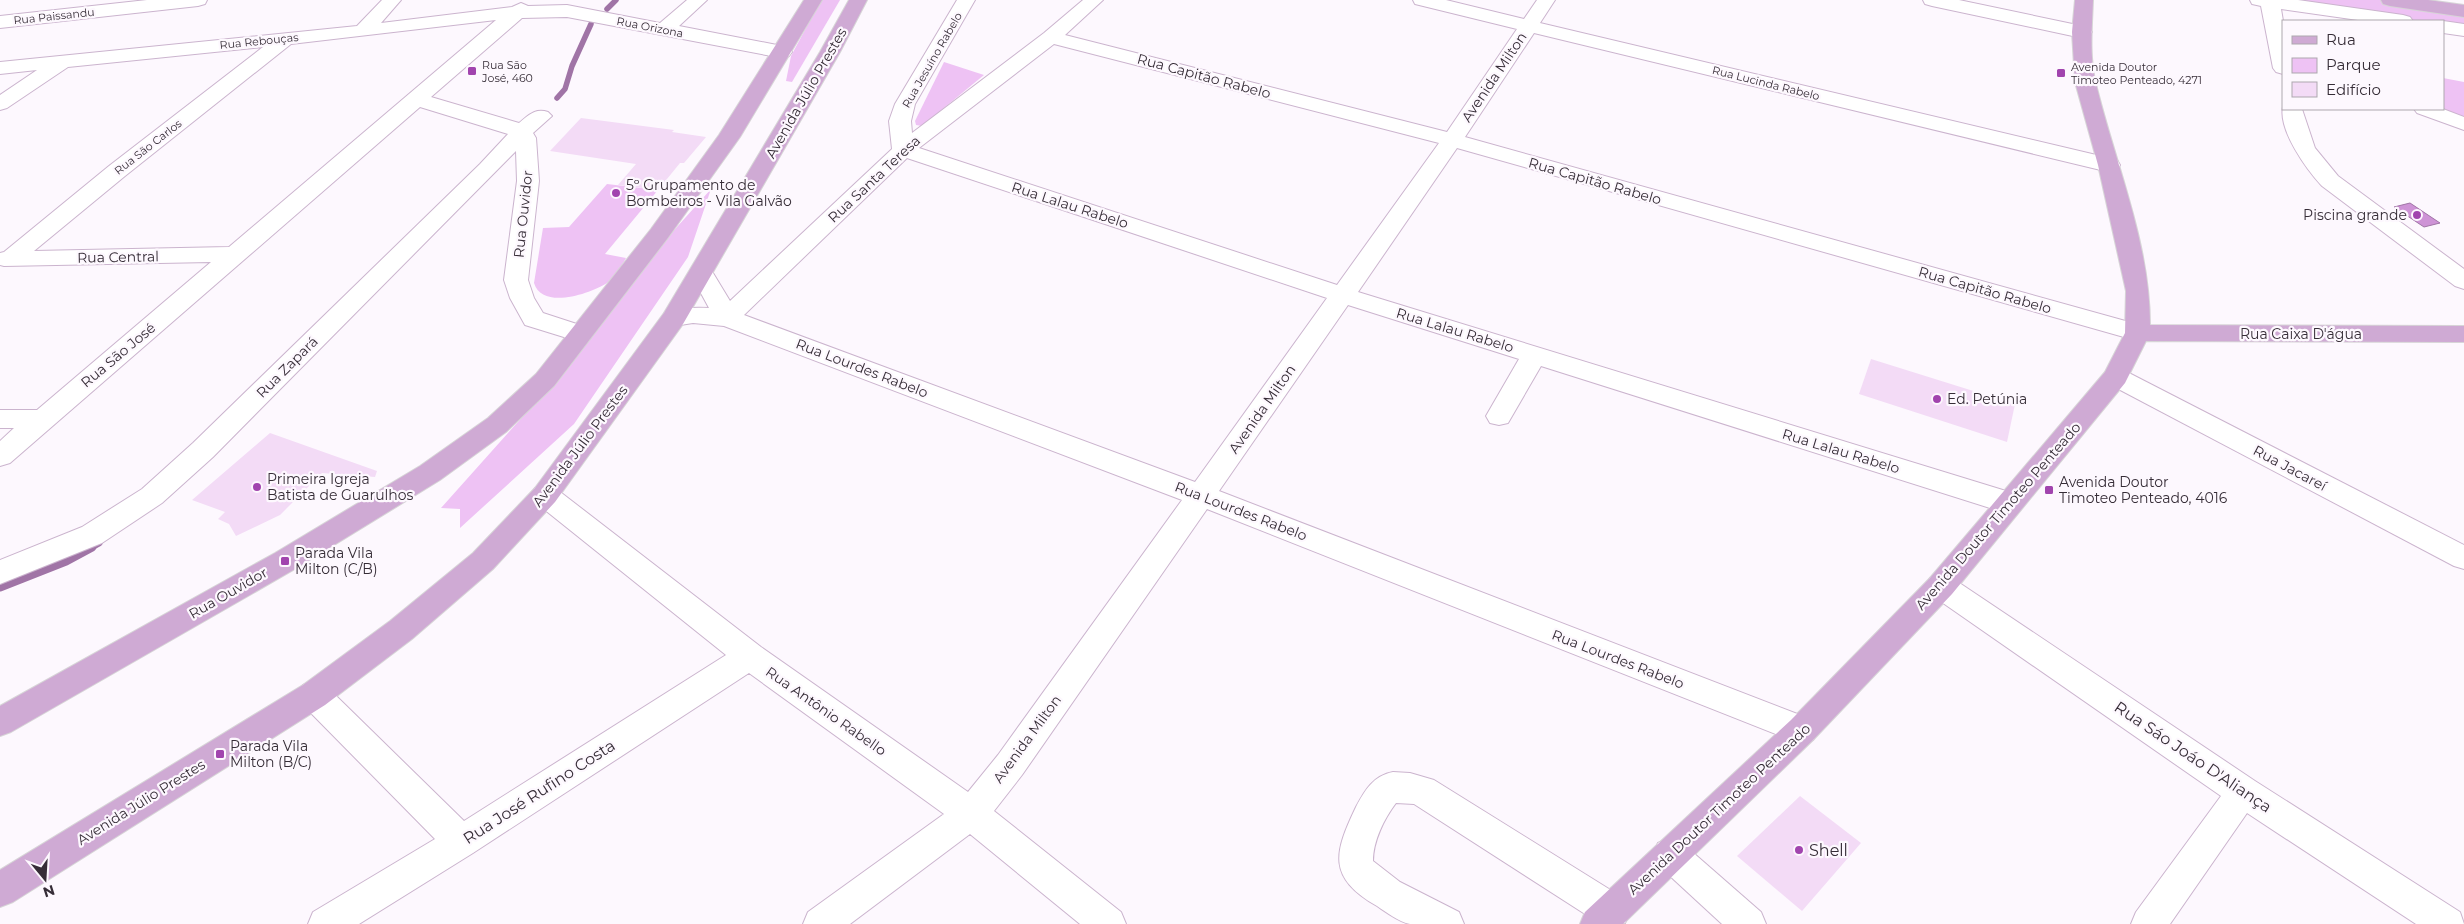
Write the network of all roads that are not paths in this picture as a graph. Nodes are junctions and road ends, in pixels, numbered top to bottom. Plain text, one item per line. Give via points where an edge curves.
1 (198, 0) edge
2 (392, 0) edge
3 (698, 0) edge
4 (813, 0) edge
5 (858, 0) edge
6 (966, 0) edge
7 (1094, 0) edge
8 (1422, 0) edge
9 (1546, 0) edge
10 (1932, 0) edge
11 (2084, 0) edge
12 (2390, 0) edge
13 (2264, 1) edge
14 (525, 6) edge
15 (2464, 10) edge
16 (2395, 20) edge
17 (0, 22) edge
18 (1529, 26) junction
19 (2444, 27) edge
20 (663, 30) junction
21 (2464, 30) edge
22 (363, 31) junction
23 (2082, 32) junction
24 (288, 37) junction
25 (1051, 37) junction
26 (782, 52) junction
27 (2282, 59) edge
28 (63, 61) junction
29 (0, 68) edge
30 (418, 100) junction
31 (0, 104) edge
32 (2292, 110) edge
33 (2427, 110) edge
34 (541, 116) dead end
35 (2464, 124) edge
36 (521, 132) junction
37 (1452, 140) junction
38 (903, 150) junction
39 (2109, 165) junction
40 (237, 254) junction
41 (5, 260) edge
42 (702, 273) junction
43 (2464, 281) edge
44 (1342, 295) junction
45 (674, 318) junction
46 (727, 318) junction
47 (588, 325) junction
48 (2138, 333) junction
49 (2464, 334) edge
50 (1534, 355) junction
51 (2116, 377) junction
52 (1499, 416) dead end
53 (0, 419) edge
54 (43, 419) junction
55 (0, 456) edge
56 (546, 495) junction
57 (1202, 496) junction
58 (2009, 503) junction
59 (2464, 558) edge
60 (0, 572) edge
61 (1941, 586) junction
62 (750, 656) junction
63 (314, 695) junction
64 (0, 722) edge
65 (1802, 730) junction
66 (2243, 792) junction
67 (971, 814) junction
68 (461, 842) junction
69 (1670, 854) junction
70 (0, 890) edge
71 (1605, 917) edge
72 (1099, 922) edge
73 (326, 924) edge
74 (821, 924) edge
75 (1446, 924) edge
76 (1748, 924) edge
77 (2149, 924) edge
78 (2447, 924) edge

1 - 17 street, Rua Paissandu
2 - 22 street
3 - 20 street
4 - 26 main road
5 - 42 main road, Avenida Júlio Prestes
6 - 38 street, Rua Jesuíno Rabelo via 905,104 900,121
7 - 25 street, Rua Santa Teresa
8 - 18 street, Rua Lucinda Rabelo
9 - 18 street, Avenida Milton
10 - 23 street
11 - 23 main road, Avenida Doutor Timoteo Penteado
12 - 15 main road
13 - 16 street
13 - 27 street
14 - 20 street, Rua Orizona
14 - 22 street, Rua Rebouças
14 - 30 street, Rua São José
18 - 37 street, Avenida Milton
18 - 39 street, Rua Lucinda Rabelo
19 - 21 street
20 - 26 street, Rua Orizona
22 - 24 street, Rua Rebouças
23 - 39 main road, Avenida Doutor Timoteo Penteado via 2086,82
24 - 28 street, Rua Rebouças
24 - 41 street, Rua São Carlos
25 - 37 street, Rua Capitão Rabelo
25 - 38 street, Rua Santa Teresa
26 - 47 main road, Rua Ouvidor via 730,137
28 - 29 street, Rua Rebouças
28 - 31 street
30 - 36 street via 511,126
30 - 40 street, Rua São José
32 - 43 street via 2299,142 2312,163 2330,181
33 - 35 street
34 - 36 street, Rua Zapará
36 - 47 street, Rua Ouvidor via 525,138 528,181 516,280 534,319 543,323
36 - 60 street, Rua Zapará via 203,450 152,496 92,535
37 - 44 street, Avenida Milton
37 - 48 street, Rua Capitão Rabelo
38 - 44 street, Rua Lalau Rabelo
38 - 46 street, Rua Santa Teresa
39 - 48 main road, Avenida Doutor Timoteo Penteado via 2138,291
40 - 41 street, Rua Central
40 - 54 street, Rua São José
42 - 45 main road, Avenida Júlio Prestes
42 - 46 street
44 - 50 street, Rua Lalau Rabelo
44 - 57 street, Avenida Milton
45 - 46 street, Rua Lourdes Rabelo via 693,315
45 - 56 main road, Avenida Júlio Prestes
46 - 57 street, Rua Lourdes Rabelo
47 - 64 main road, Rua Ouvidor via 545,380 497,425 430,474
48 - 49 main road, Rua Caixa D'água
48 - 51 main road, Avenida Doutor Timoteo Penteado
50 - 52 street
50 - 58 street, Rua Lalau Rabelo
51 - 58 main road, Avenida Doutor Timoteo Penteado
51 - 59 street, Rua Jacareí
53 - 54 street
54 - 55 street, Rua São José
56 - 62 street, Rua Antônio Rabello
56 - 63 main road, Avenida Júlio Prestes via 483,561 401,630
57 - 65 street, Rua Lourdes Rabelo
57 - 67 street, Avenida Milton via 1010,765
58 - 61 main road, Avenida Doutor Timoteo Penteado
61 - 65 main road, Avenida Doutor Timoteo Penteado
61 - 66 street, Rua Sáo Joáo D'Aliança
62 - 67 street, Rua Antônio Rabello
62 - 68 street, Rua José Rufino Costa
63 - 68 street
63 - 70 main road, Avenida Júlio Prestes
65 - 69 main road, Avenida Doutor Timoteo Penteado
66 - 77 street
66 - 78 street, Rua Sáo Joáo D'Aliança
67 - 72 street, Rua Antônio Rabello
67 - 74 street, Avenida Milton
68 - 73 street, Rua José Rufino Costa
69 - 71 main road, Avenida Doutor Timoteo Penteado
69 - 76 street
71 - 75 street via 1422,791 1402,786 1387,789 1378,797 1356,849 1356,864 1362,875 1379,888

